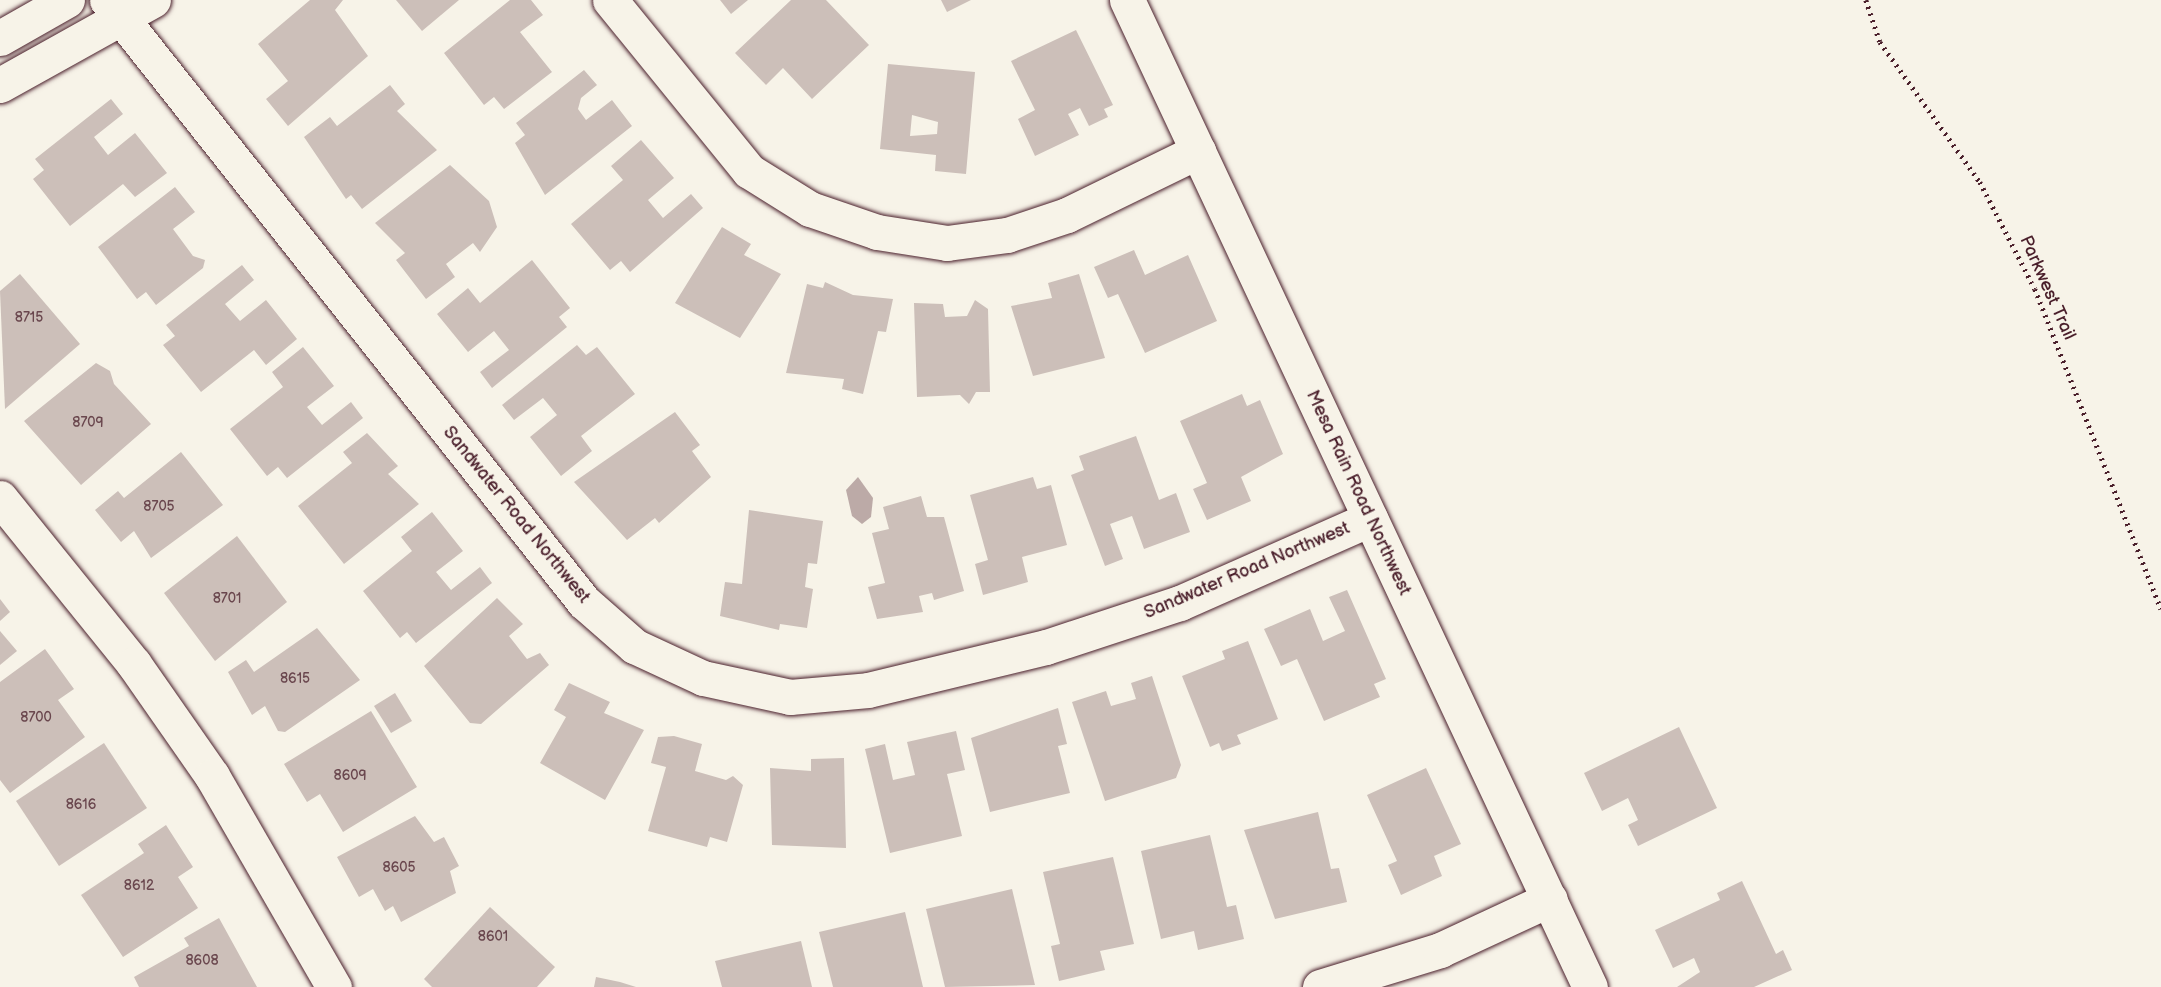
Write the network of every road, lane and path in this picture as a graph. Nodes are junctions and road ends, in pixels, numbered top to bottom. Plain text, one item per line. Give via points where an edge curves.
1 (66, 0) edge
2 (153, 0) edge
3 (610, 0) edge
4 (1126, 0) edge
5 (1866, 0) edge
6 (114, 9) edge
7 (0, 38) edge
8 (0, 85) edge
9 (1198, 151) junction
10 (0, 498) edge
11 (1370, 519) junction
12 (2161, 609) edge
13 (1550, 899) junction
14 (334, 987) edge
15 (1320, 987) edge
16 (1590, 987) edge

1 - 7 street
2 - 6 street
3 - 9 street via 749,171 810,209 877,232 947,243 1007,235 1068,215
4 - 9 street, Mesa Rain Road Northwest
5 - 12 path, Parkwest Trail via 1880,42 1980,182 2035,289
6 - 8 street
6 - 11 street, Sandwater Road Northwest via 584,602 634,646 703,678 790,697 880,687 1046,647 1180,603
9 - 11 street, Mesa Rain Road Northwest
10 - 14 street via 134,664 212,776
11 - 13 street, Mesa Rain Road Northwest
13 - 15 street via 1440,950
13 - 16 street, Mesa Rain Road Northwest

